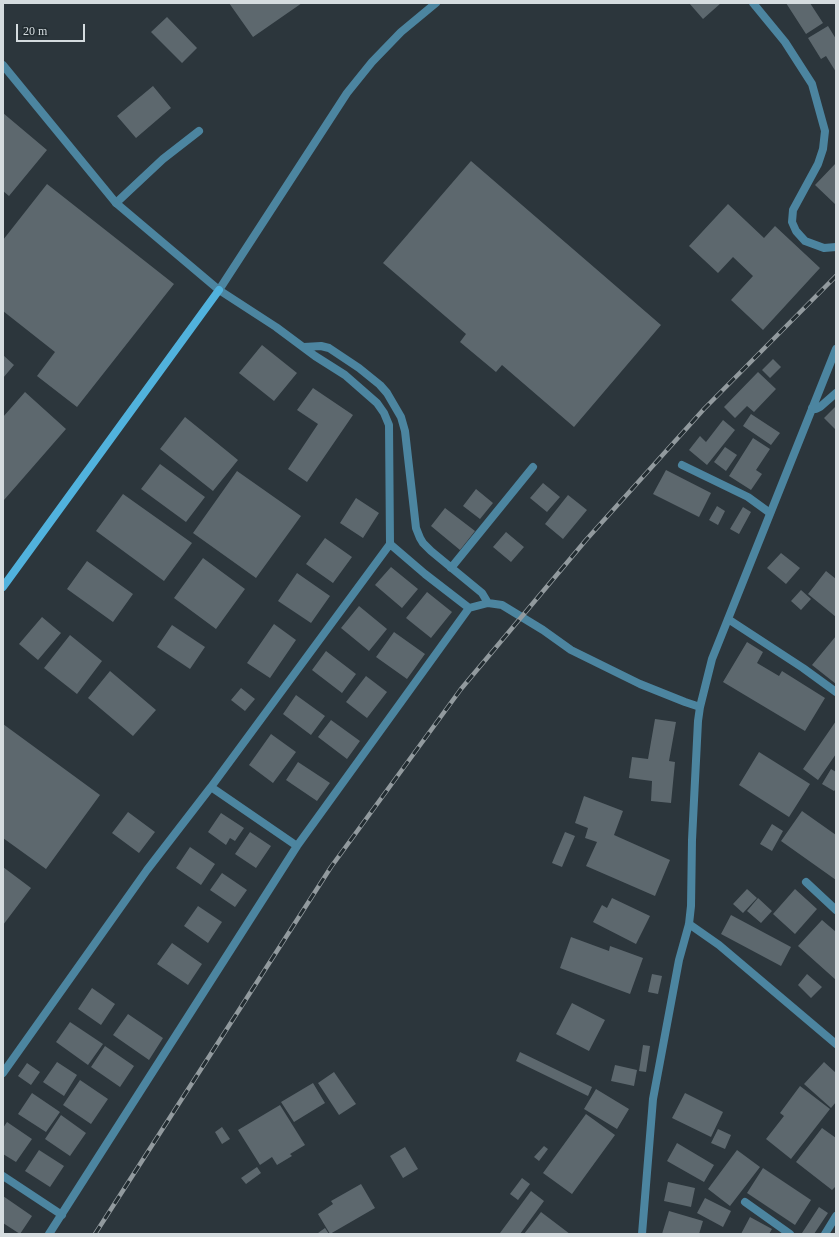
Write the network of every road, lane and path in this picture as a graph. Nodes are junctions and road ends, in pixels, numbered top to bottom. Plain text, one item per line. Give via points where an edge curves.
1 (436, 3) edge
2 (753, 3) edge
3 (3, 65) edge
4 (200, 131) dead end
5 (116, 203) junction
6 (836, 247) edge
7 (219, 290) junction
8 (304, 347) junction
9 (836, 349) edge
10 (836, 393) edge
11 (812, 408) junction
12 (682, 465) dead end
13 (533, 467) dead end
14 (770, 513) junction
15 (390, 544) junction
16 (451, 568) junction
17 (4, 582) edge
18 (488, 603) junction
19 (469, 608) junction
20 (728, 619) junction
21 (836, 692) edge
22 (700, 707) junction
23 (211, 787) junction
24 (297, 846) junction
25 (806, 882) dead end
26 (836, 910) edge
27 (689, 924) junction
28 (836, 1043) edge
29 (3, 1073) edge
30 (3, 1176) edge
31 (745, 1202) dead end
32 (62, 1215) junction
33 (836, 1216) edge
34 (49, 1234) edge
35 (642, 1234) edge
36 (790, 1234) edge
37 (825, 1234) edge

1 - 7 street via 401,32 347,93
2 - 6 street via 785,42 812,84 825,131 818,164 793,210 792,222 805,241 824,248
3 - 5 street
4 - 5 street via 163,159
5 - 7 street
7 - 8 street
7 - 17 street
8 - 15 street via 364,390 384,413 389,425
8 - 16 street via 329,348 374,380 391,399 405,431 416,528 423,543
9 - 11 street
10 - 11 street via 820,407
11 - 14 street
12 - 14 street via 748,497
13 - 16 street
14 - 20 street
15 - 19 street
15 - 23 street
16 - 18 street via 482,593
18 - 19 street
18 - 22 street via 502,605 571,650 600,665
19 - 24 street
20 - 21 street
20 - 22 street via 712,659
22 - 27 street
23 - 24 street
23 - 29 street via 147,870
24 - 32 street
25 - 26 street
27 - 28 street via 719,945
27 - 35 street via 653,1099
30 - 32 street
31 - 36 street
32 - 34 street
33 - 37 street

